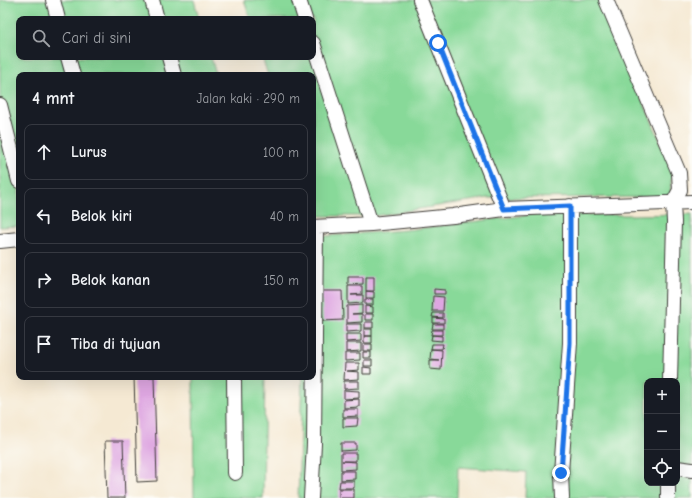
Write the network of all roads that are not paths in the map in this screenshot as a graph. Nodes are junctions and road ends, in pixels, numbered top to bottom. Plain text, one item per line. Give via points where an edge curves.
1 (53, 0) edge
2 (152, 0) edge
3 (299, 0) edge
4 (420, 0) edge
5 (606, 0) edge
6 (57, 16) edge
7 (156, 16) edge
8 (304, 16) edge
9 (316, 52) edge
10 (69, 60) edge
11 (170, 60) edge
12 (72, 72) edge
13 (173, 72) edge
14 (0, 105) edge
15 (16, 169) edge
16 (692, 202) edge
17 (673, 203) junction
18 (570, 206) junction
19 (504, 209) junction
20 (371, 224) junction
21 (316, 227) edge
22 (16, 237) edge
23 (0, 241) edge
24 (670, 378) edge
25 (234, 380) edge
26 (314, 380) edge
27 (680, 468) edge
28 (692, 470) edge
29 (235, 473) dead end
30 (668, 486) edge
31 (311, 498) edge
32 (562, 498) edge
33 (668, 498) edge

1 - 6 lane
2 - 7 lane
3 - 8 lane
4 - 19 lane
5 - 17 lane via 679,173 680,190
9 - 20 lane
10 - 12 lane
11 - 13 lane
14 - 15 lane
16 - 17 lane
17 - 18 lane
17 - 24 lane
18 - 19 lane
18 - 32 lane via 570,343 561,473
19 - 20 lane
20 - 21 lane
22 - 23 lane
25 - 29 lane
26 - 31 lane
27 - 28 lane
30 - 33 lane

